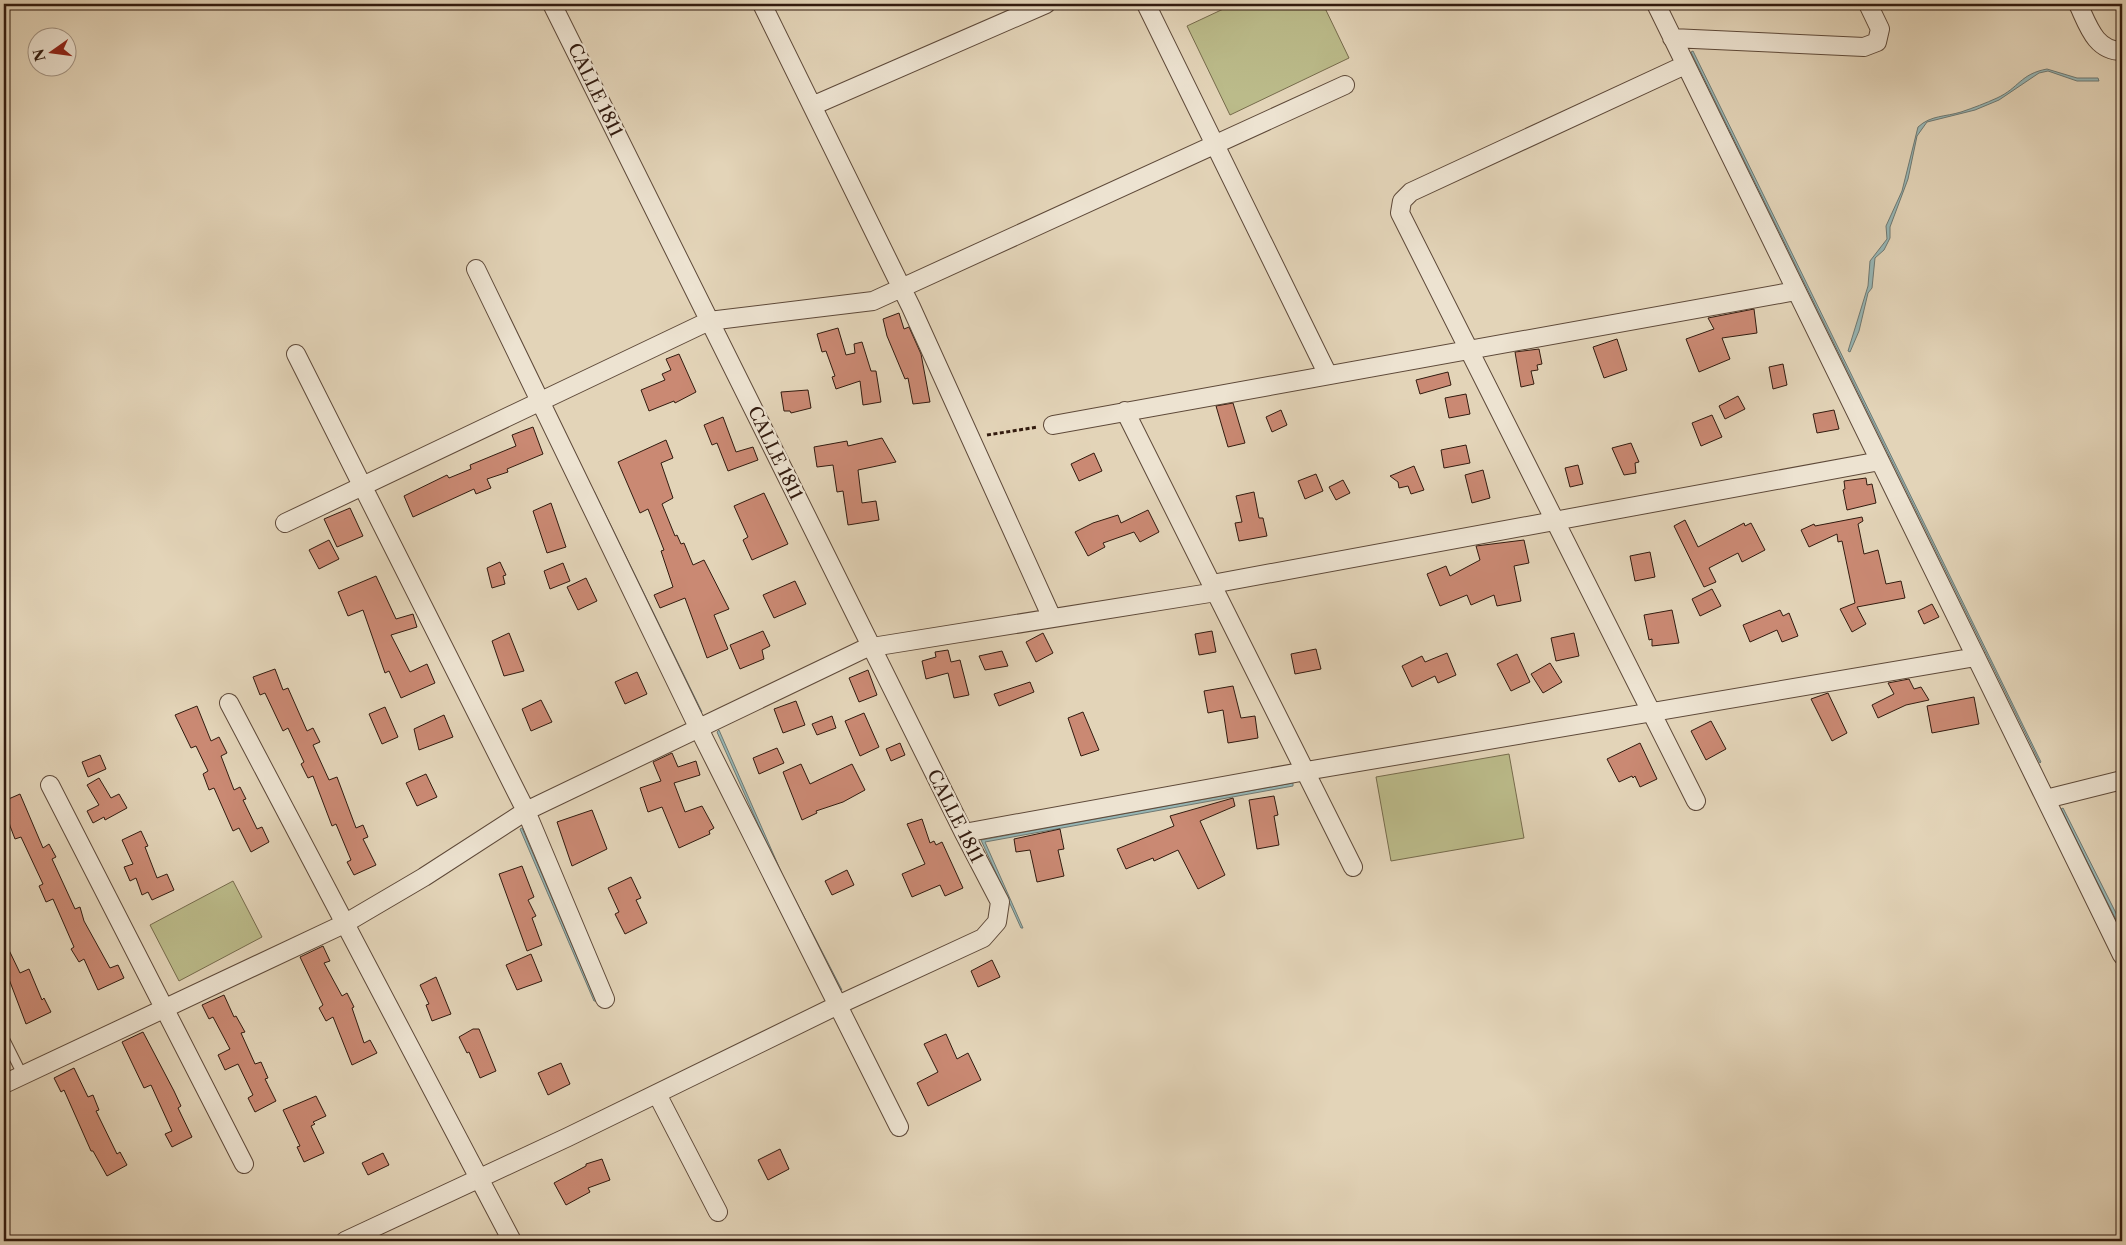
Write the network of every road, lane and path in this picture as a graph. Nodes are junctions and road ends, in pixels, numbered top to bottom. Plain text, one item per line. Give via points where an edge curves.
1 (552, 4) edge
2 (762, 4) edge
3 (1046, 4) edge
4 (1146, 4) edge
5 (1656, 4) edge
6 (1868, 4) edge
7 (2078, 4) edge
8 (1672, 38) junction
9 (2122, 51) edge
10 (1685, 65) junction
11 (1345, 85) dead end
12 (812, 106) junction
13 (1215, 145) junction
14 (476, 269) dead end
15 (902, 288) junction
16 (1796, 291) junction
17 (709, 321) junction
18 (1468, 350) junction
19 (296, 354) dead end
20 (1328, 375) junction
21 (541, 401) junction
22 (1125, 411) junction
23 (1053, 425) joint
24 (972, 438) junction
25 (1880, 461) junction
26 (362, 486) junction
27 (1555, 521) junction
28 (284, 523) dead end
29 (1214, 588) junction
30 (1052, 618) junction
31 (871, 647) junction
32 (1976, 657) junction
33 (229, 703) dead end
34 (1651, 711) junction
35 (698, 727) junction
36 (1306, 771) junction
37 (2122, 780) edge
38 (50, 786) dead end
39 (2046, 798) junction
40 (1696, 801) dead end
41 (526, 810) junction
42 (964, 833) junction
43 (1353, 867) dead end
44 (344, 924) junction
45 (2122, 955) edge
46 (605, 999) dead end
47 (838, 1005) junction
48 (164, 1009) junction
49 (4, 1038) edge
50 (23, 1076) junction
51 (4, 1084) edge
52 (657, 1094) junction
53 (899, 1128) dead end
54 (244, 1164) dead end
55 (480, 1178) junction
56 (718, 1212) dead end
57 (345, 1241) edge
58 (512, 1241) edge

1 - 17 street, CALLE 1811
2 - 12 street
3 - 12 street
4 - 13 street
5 - 8 street
6 - 8 street via 1880,29 1876,42 1864,47
7 - 9 street via 2100,43 2111,51
8 - 10 street
10 - 16 street
10 - 18 street via 1411,192 1402,201 1400,213
11 - 13 street
12 - 15 street
13 - 15 street
13 - 20 street
14 - 21 street
15 - 17 street via 873,301 856,304
15 - 24 street
16 - 18 street
16 - 25 street
17 - 21 street
17 - 31 street, CALLE 1811
18 - 20 street
18 - 27 street
19 - 26 street
20 - 22 street
21 - 26 street
21 - 35 street
22 - 23 street
22 - 29 street
23 - 24 path
24 - 30 street
25 - 27 street
25 - 32 street
26 - 28 street
26 - 41 street
27 - 29 street
27 - 34 street
29 - 30 street
29 - 36 street
30 - 31 street
31 - 35 street
31 - 42 street, CALLE 1811
32 - 34 street
32 - 39 street
33 - 44 street
34 - 36 street
34 - 40 street
35 - 41 street
35 - 47 street
36 - 42 street
36 - 43 street
37 - 39 street
38 - 48 street
39 - 45 street
41 - 44 street via 424,877
41 - 46 street
42 - 47 street, CALLE 1811 via 1000,902 997,922 983,938
44 - 48 street
44 - 55 street
47 - 52 street
47 - 53 street
48 - 50 street
48 - 54 street
49 - 50 lane
50 - 51 street
52 - 55 street
52 - 56 street
55 - 57 street
55 - 58 street

